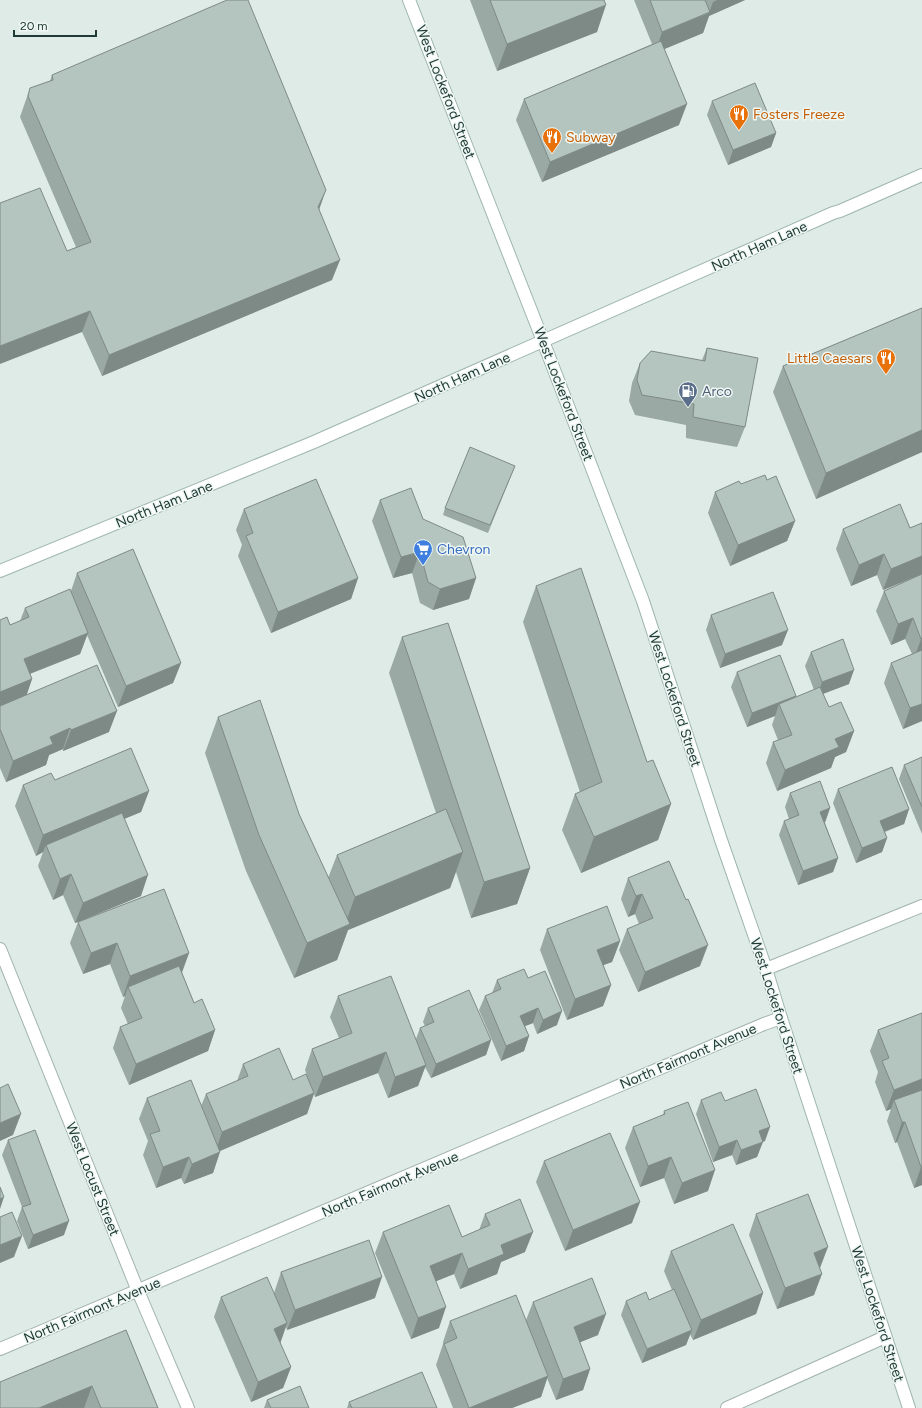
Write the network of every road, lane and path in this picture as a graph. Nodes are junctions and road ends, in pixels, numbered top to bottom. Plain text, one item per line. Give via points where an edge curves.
1 (409, 0) edge
2 (922, 175) edge
3 (543, 341) junction
4 (0, 571) edge
5 (922, 906) edge
6 (0, 949) edge
7 (766, 969) junction
8 (781, 1018) junction
9 (138, 1291) junction
10 (885, 1336) junction
11 (0, 1349) edge
12 (188, 1408) edge
13 (727, 1408) edge
14 (910, 1408) edge

1 - 3 street, West Lockeford Street
2 - 3 street, North Ham Lane
3 - 4 street, North Ham Lane via 314,442
3 - 7 street, West Lockeford Street via 642,601
5 - 7 street
6 - 9 street, West Locust Street
7 - 8 street, West Lockeford Street
8 - 9 street, North Fairmont Avenue
8 - 10 street, West Lockeford Street
9 - 11 street, North Fairmont Avenue
9 - 12 street, West Locust Street
10 - 13 street
10 - 14 street, West Lockeford Street

